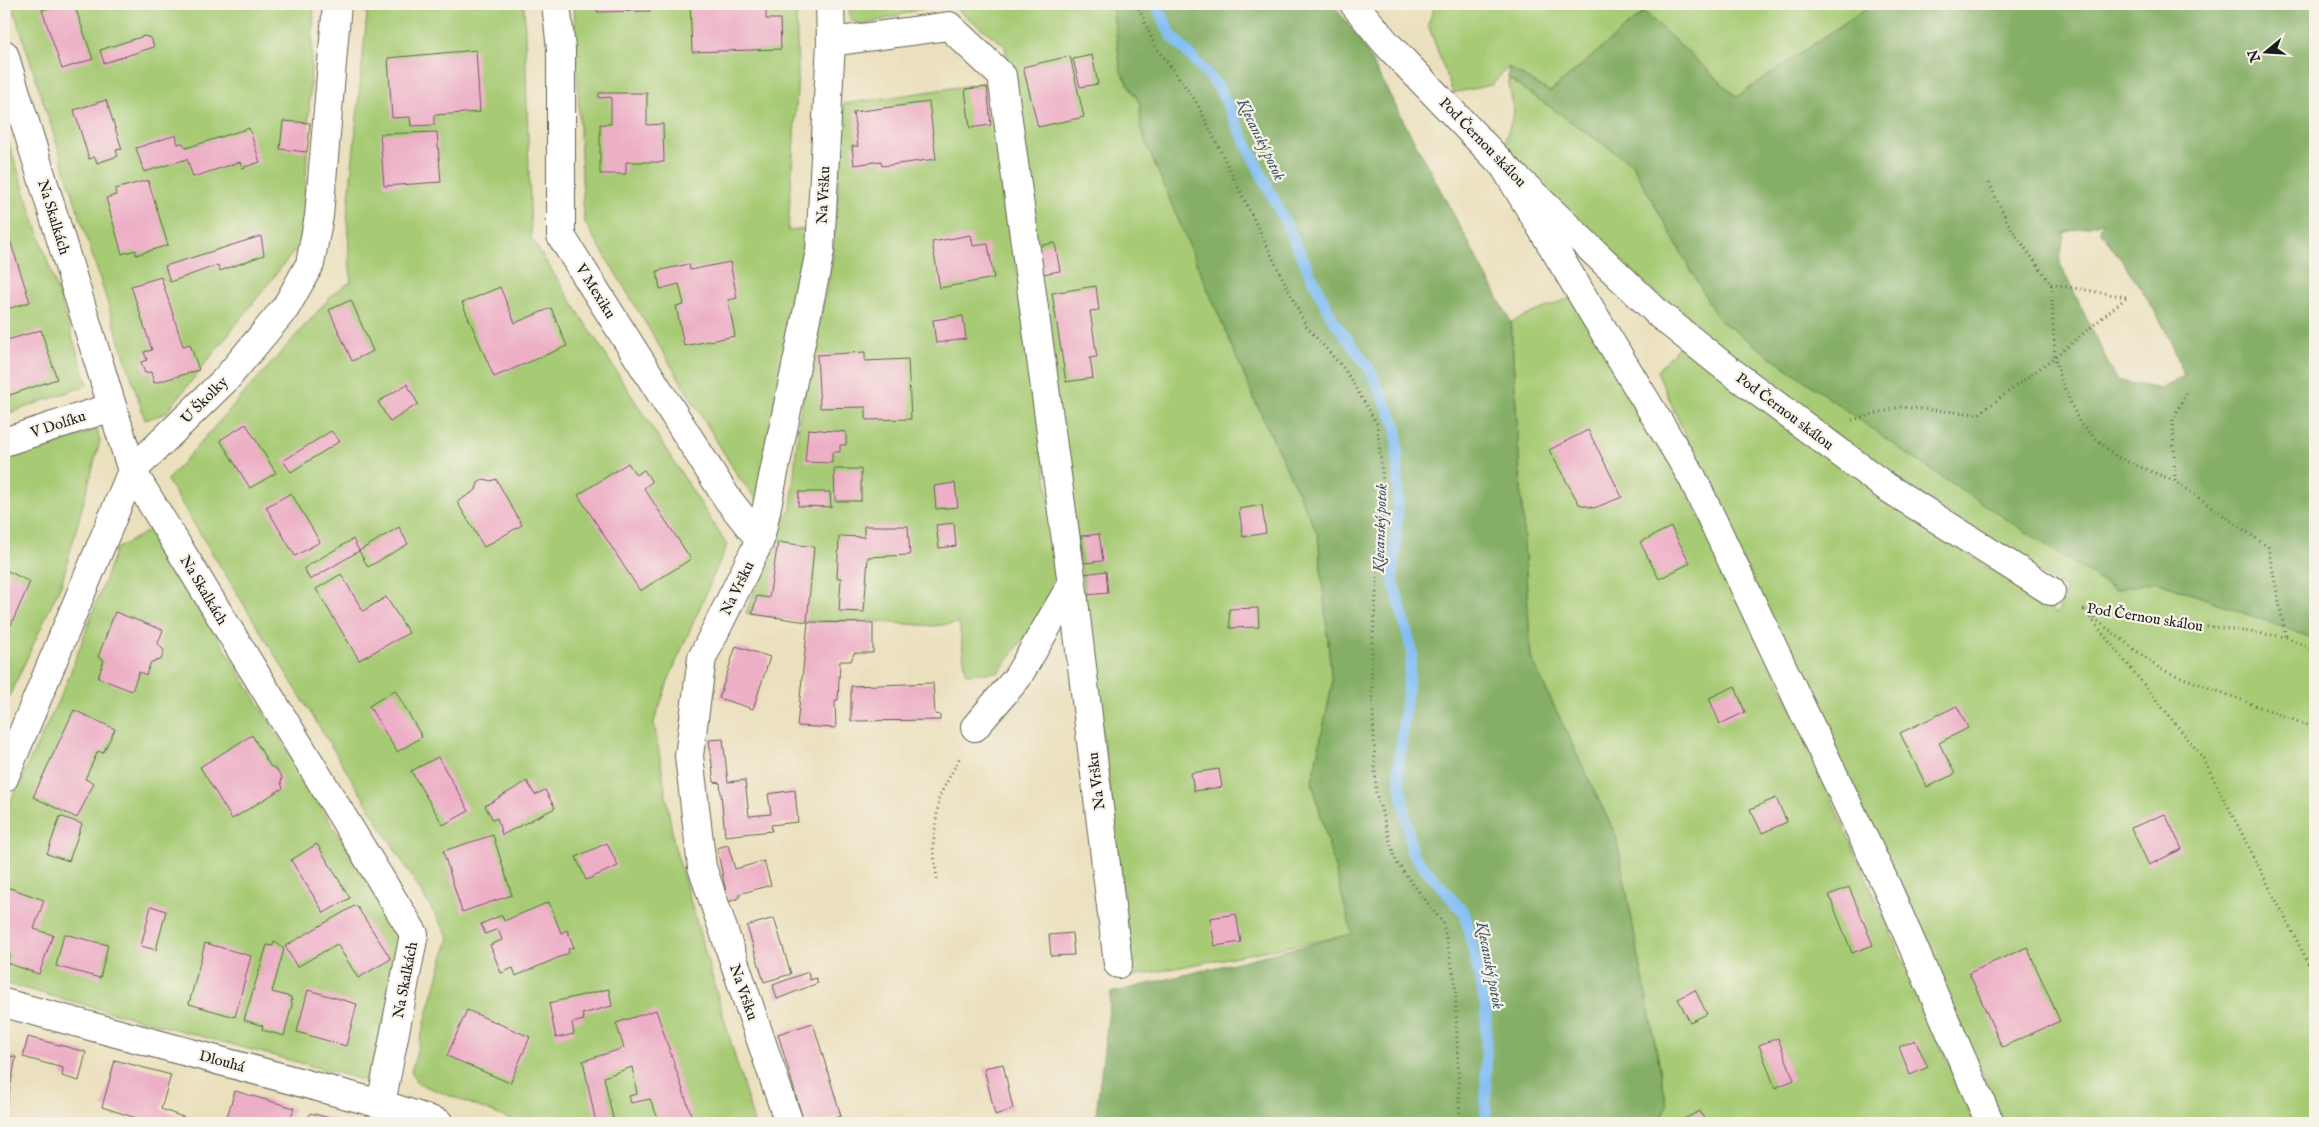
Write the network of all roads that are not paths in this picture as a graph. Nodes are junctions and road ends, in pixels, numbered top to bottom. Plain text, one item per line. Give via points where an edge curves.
1 (337, 4) edge
2 (556, 4) edge
3 (830, 4) edge
4 (1354, 4) edge
5 (831, 42) junction
6 (6, 70) edge
7 (1504, 166) junction
8 (112, 407) junction
9 (4, 442) edge
10 (132, 471) junction
11 (760, 540) junction
12 (1072, 584) junction
13 (2051, 591) road end
14 (975, 727) road end
15 (4, 778) edge
16 (1118, 964) dead end
17 (4, 1003) edge
18 (381, 1104) junction
19 (439, 1123) edge
20 (788, 1123) edge
21 (1990, 1123) edge

1 - 10 street, U Školky via 319,216 310,264 286,307 226,379
2 - 11 street, V Mexiku via 561,49 561,236 727,498
3 - 5 street, Na Vršku
4 - 7 street, Pod Černou skálou via 1386,43
5 - 11 street, Na Vršku via 820,251
5 - 12 street, Na Vršku via 949,26 1002,76
6 - 8 street, Na Skalkách
7 - 13 street, Pod Černou skálou via 1660,315 1721,364 1885,486
7 - 21 street via 1692,477 1887,887
8 - 9 street, V Dolíku
8 - 10 street, Na Skalkách
10 - 15 street, U Školky
10 - 18 street, Na Skalkách via 414,934
11 - 20 street, Na Vršku via 702,658 689,756 702,867
12 - 14 street via 1017,678
12 - 16 street, Na Vršku
17 - 18 street, Dlouhá
18 - 19 street, Dlouhá

